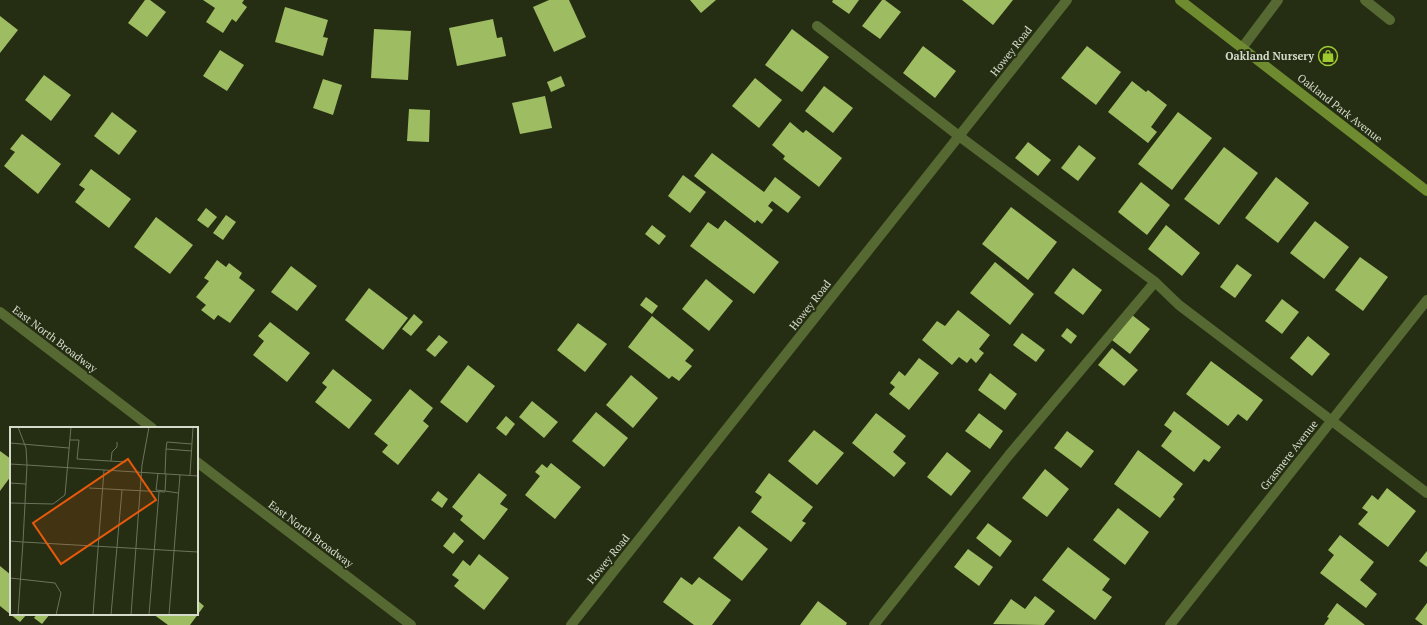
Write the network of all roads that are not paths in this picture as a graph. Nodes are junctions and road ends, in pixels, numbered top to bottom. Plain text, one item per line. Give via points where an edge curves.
1 (1067, 0) edge
2 (1180, 0) edge
3 (1278, 0) edge
4 (1365, 0) edge
5 (1390, 20) dead end
6 (816, 26) dead end
7 (1242, 48) junction
8 (959, 136) junction
9 (1427, 191) edge
10 (1155, 282) junction
11 (1427, 300) edge
12 (0, 312) edge
13 (1332, 421) junction
14 (151, 427) edge
15 (198, 463) edge
16 (1427, 493) edge
17 (411, 625) edge
18 (570, 625) edge
19 (874, 625) edge
20 (1170, 625) edge

1 - 8 street, Howey Road
2 - 7 main road, Oakland Park Avenue
3 - 7 street
4 - 5 street
6 - 8 street
7 - 9 main road, Oakland Park Avenue
8 - 10 street
8 - 18 street, Howey Road
10 - 13 street via 1179,305
10 - 19 street via 1009,455
11 - 13 street, Grasmere Avenue
12 - 14 street, East North Broadway
13 - 16 street
13 - 20 street, Grasmere Avenue
15 - 17 street, East North Broadway

